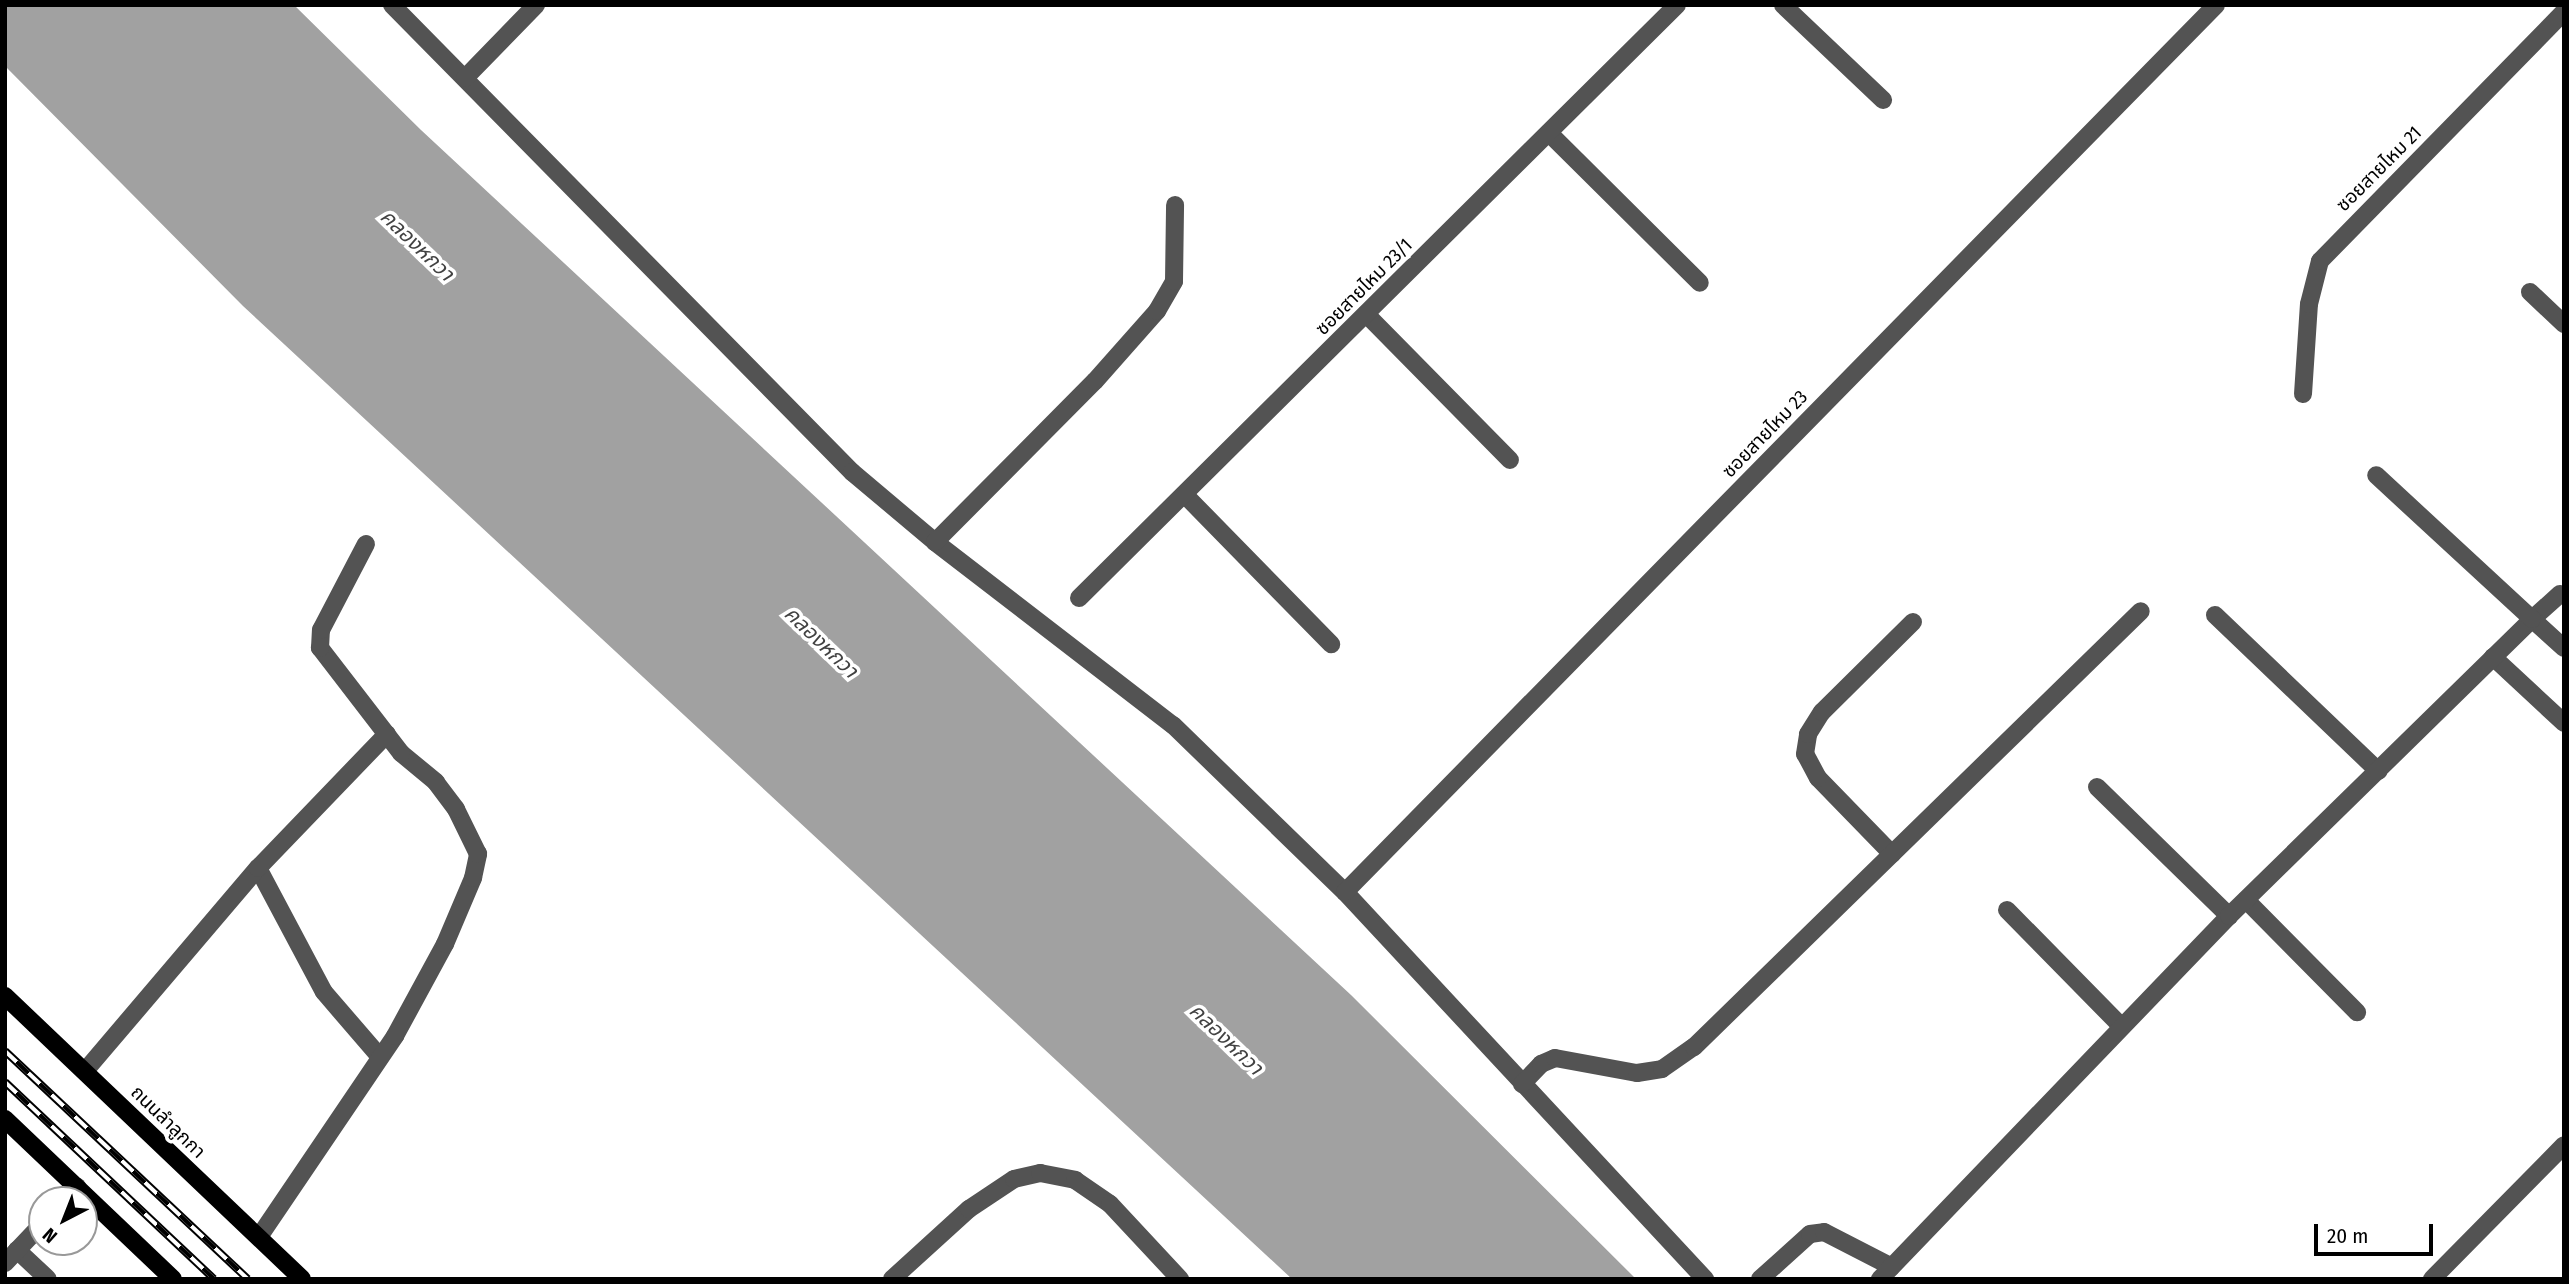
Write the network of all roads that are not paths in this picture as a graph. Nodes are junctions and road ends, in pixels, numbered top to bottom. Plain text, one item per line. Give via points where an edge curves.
1 (392, 5) edge
2 (536, 5) edge
3 (1676, 5) edge
4 (1783, 5) edge
5 (2216, 5) edge
6 (2564, 12) edge
7 (465, 78) junction
8 (1883, 100) dead end
9 (1550, 134) junction
10 (1175, 205) dead end
11 (1700, 283) dead end
12 (2530, 292) dead end
13 (1366, 314) junction
14 (2564, 324) edge
15 (2303, 394) dead end
16 (1510, 460) dead end
17 (2376, 475) dead end
18 (1185, 495) junction
19 (936, 542) junction
20 (366, 544) dead end
21 (2560, 594) dead end
22 (1079, 598) dead end
23 (2141, 611) dead end
24 (2215, 615) dead end
25 (2532, 619) junction
26 (1913, 622) dead end
27 (1331, 644) dead end
28 (2564, 648) edge
29 (2493, 657) junction
30 (2564, 723) edge
31 (387, 734) junction
32 (2378, 771) junction
33 (2097, 787) dead end
34 (1892, 854) junction
35 (258, 868) junction
36 (1345, 892) junction
37 (2246, 900) junction
38 (2007, 910) dead end
39 (2229, 916) junction
40 (5, 996) edge
41 (2357, 1013) dead end
42 (2121, 1026) junction
43 (380, 1058) junction
44 (85, 1071) junction
45 (1521, 1084) junction
46 (5, 1119) edge
47 (2564, 1145) edge
48 (64, 1186) edge
49 (98, 1216) edge
50 (259, 1237) junction
51 (28, 1238) edge
52 (11, 1256) edge
53 (1886, 1273) edge
54 (48, 1279) edge
55 (173, 1279) edge
56 (302, 1279) edge
57 (892, 1279) edge
58 (1180, 1279) edge
59 (1705, 1279) edge
60 (1760, 1279) edge
61 (2432, 1279) edge

1 - 7 street
2 - 7 street
3 - 9 street, ซอยสายไหม 23/1
4 - 8 street
5 - 36 street, ซอยสายไหม 23
6 - 15 street, ซอยสายไหม 21 via 2320,261 2309,304
7 - 19 street via 852,472
9 - 11 street
9 - 13 street, ซอยสายไหม 23/1
10 - 19 street via 1174,281 1157,311 1096,381
12 - 14 street
13 - 16 street
13 - 18 street, ซอยสายไหม 23/1
17 - 25 street
18 - 22 street, ซอยสายไหม 23/1
18 - 27 street
19 - 36 street via 1173,725
20 - 31 street via 318,641
21 - 25 street
23 - 34 street
24 - 32 street
25 - 28 street
25 - 29 street
26 - 34 street via 1822,712 1808,734 1805,754 1818,778
29 - 30 street
29 - 32 street
31 - 35 street
31 - 43 street via 436,782 456,809 478,854 473,878 445,944
32 - 37 street
33 - 39 street
34 - 45 street via 1694,1047 1662,1069 1637,1073 1555,1058
35 - 43 street via 324,992
35 - 44 street
36 - 45 street
37 - 39 street
37 - 41 street
38 - 42 street
39 - 42 street
40 - 44 main road, ถนนลำลูกกา
42 - 53 street
43 - 50 street
44 - 50 main road, ถนนลำลูกกา
45 - 59 street
46 - 48 main road
47 - 61 street
49 - 55 main road
50 - 56 main road, ถนนลำลูกกา
51 - 52 street
52 - 54 street
53 - 60 street via 1824,1232 1810,1234
57 - 58 street via 969,1209 1014,1179 1040,1173 1074,1180 1110,1204

